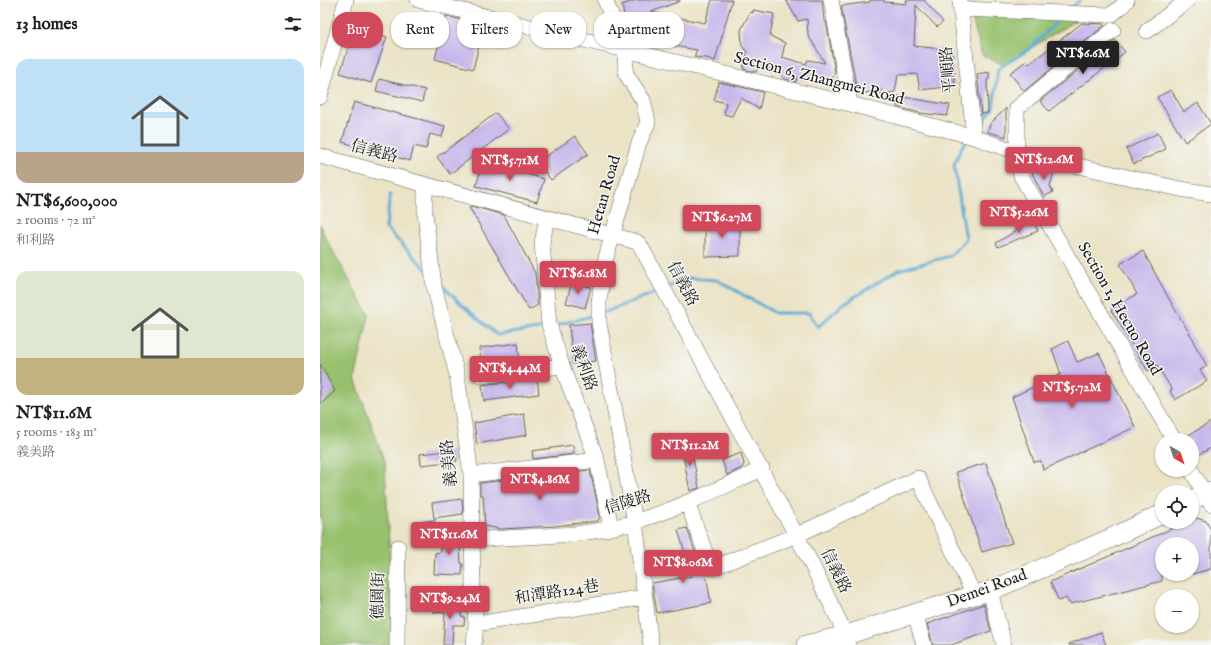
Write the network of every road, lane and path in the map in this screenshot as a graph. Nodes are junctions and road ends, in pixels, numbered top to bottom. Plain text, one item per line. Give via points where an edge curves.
1 (346, 0) edge
2 (418, 0) edge
3 (831, 0) edge
4 (1127, 0) edge
5 (1188, 0) edge
6 (610, 1) edge
7 (961, 5) edge
8 (1113, 30) dead end
9 (1147, 32) dead end
10 (624, 50) junction
11 (320, 97) edge
12 (850, 104) junction
13 (974, 137) junction
14 (1017, 152) junction
15 (320, 156) edge
16 (425, 185) junction
17 (1211, 194) edge
18 (547, 218) junction
19 (613, 235) junction
20 (562, 366) junction
21 (481, 376) dead end
22 (1170, 433) edge
23 (597, 460) junction
24 (762, 470) junction
25 (471, 475) junction
26 (1195, 477) edge
27 (1205, 497) edge
28 (687, 502) junction
29 (1155, 517) edge
30 (635, 522) junction
31 (612, 527) junction
32 (797, 535) junction
33 (472, 540) junction
34 (398, 547) dead end
35 (982, 593) junction
36 (645, 597) junction
37 (915, 614) junction
38 (476, 624) junction
39 (847, 640) edge
40 (397, 645) edge
41 (474, 645) edge
42 (651, 645) edge
43 (806, 645) edge
44 (924, 645) edge
45 (1004, 645) edge

1 - 11 street
2 - 10 street, Section 6, Zhangmei Road
3 - 12 street
4 - 7 street via 1111,15
5 - 9 street
6 - 10 street, Hetan Road
7 - 13 street, 平順路
8 - 14 street, Section 1, Hecuo Road via 1017,108
10 - 12 street, Section 6, Zhangmei Road
10 - 19 street, Hetan Road via 626,74 643,100 648,122 639,143
12 - 13 street, Section 6, Zhangmei Road
13 - 14 street, Section 6, Zhangmei Road
14 - 17 street, Section 6, Zhangmei Road
14 - 22 street, Section 1, Hecuo Road via 1022,176
15 - 16 street, 信義路
16 - 18 street, 信義路
16 - 25 street, 義美路 via 425,213 433,276 457,375
18 - 19 street, 信義路
18 - 20 street, 義利路 via 542,243 549,324
19 - 24 street, 信義路 via 640,245
19 - 30 street, Hetan Road via 604,265 599,323
20 - 21 street
20 - 23 street, 義利路
23 - 25 street
23 - 31 street, 義利路
24 - 28 street, 信陵路
24 - 32 street, 信義路
25 - 33 street, 義美路
26 - 27 street
28 - 30 street, 信陵路
28 - 32 street via 712,568
29 - 35 main road, Demei Road
30 - 31 street, 信陵路
30 - 36 street, Hetan Road
31 - 33 street, 信陵路 via 572,534
32 - 35 street via 918,478
32 - 39 street, 信義路
33 - 38 street, 義美路
34 - 40 street, 德園街
35 - 37 main road, Demei Road
35 - 45 street
36 - 38 street, 和潭路124巷
36 - 42 street, Hetan Road
37 - 39 main road, Demei Road
37 - 44 street
38 - 41 street, 義美路
39 - 43 main road, Demei Road

